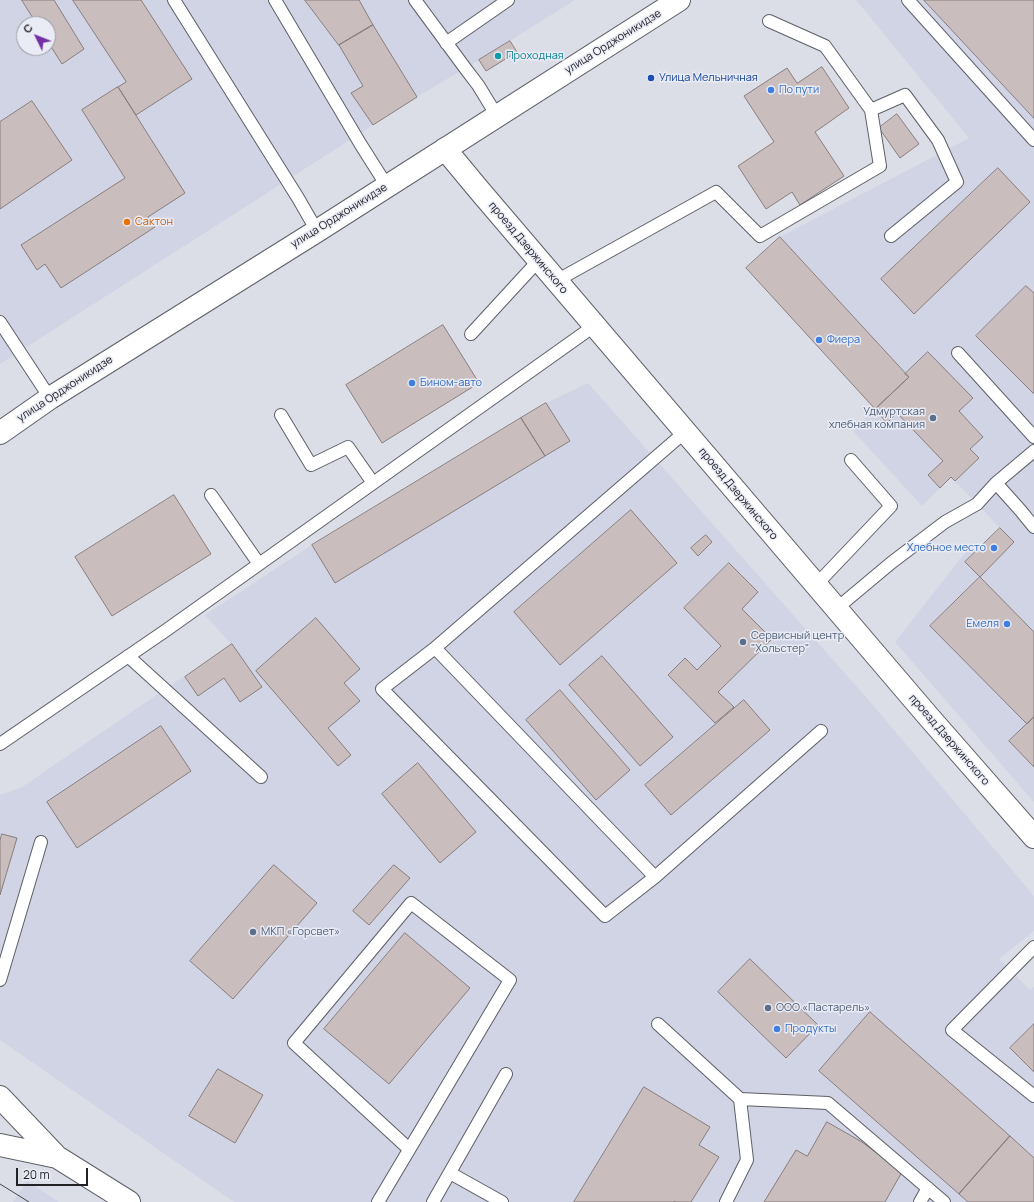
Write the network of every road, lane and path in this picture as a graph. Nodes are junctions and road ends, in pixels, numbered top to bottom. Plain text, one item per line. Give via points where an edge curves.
1 (174, 0) edge
2 (275, 0) edge
3 (415, 0) edge
4 (508, 0) edge
5 (679, 0) edge
6 (908, 0) edge
7 (769, 20) dead end
8 (446, 43) junction
9 (871, 110) junction
10 (497, 116) junction
11 (1034, 140) edge
12 (445, 149) junction
13 (387, 186) junction
14 (317, 231) junction
15 (891, 236) dead end
16 (539, 260) junction
17 (556, 281) junction
18 (0, 322) edge
19 (594, 326) junction
20 (471, 334) dead end
21 (958, 353) dead end
22 (50, 398) junction
23 (281, 414) dead end
24 (0, 432) edge
25 (686, 432) junction
26 (1034, 437) edge
27 (1034, 451) edge
28 (851, 460) dead end
29 (996, 482) junction
30 (373, 483) junction
31 (211, 495) dead end
32 (1034, 527) edge
33 (259, 564) junction
34 (816, 585) junction
35 (836, 609) junction
36 (436, 648) junction
37 (128, 656) junction
38 (822, 730) dead end
39 (0, 744) edge
40 (261, 777) dead end
41 (1034, 837) edge
42 (41, 842) dead end
43 (654, 877) junction
44 (1034, 947) edge
45 (0, 980) edge
46 (658, 1024) dead end
47 (506, 1074) dead end
48 (1034, 1096) edge
49 (0, 1097) edge
50 (740, 1099) junction
51 (0, 1145) edge
52 (409, 1149) junction
53 (58, 1157) junction
54 (450, 1173) junction
55 (928, 1188) junction
56 (129, 1202) edge
57 (378, 1202) edge
58 (433, 1202) edge
59 (502, 1202) edge
60 (726, 1202) edge
61 (920, 1202) edge
62 (944, 1202) edge

1 - 14 lane
2 - 13 lane
3 - 8 lane
4 - 8 lane
5 - 10 street, улица Орджоникидзе
6 - 11 lane
7 - 9 lane via 825,46
8 - 10 lane via 478,85
9 - 15 lane via 905,95 938,140 957,182
9 - 17 lane via 880,166 760,236 716,192
10 - 12 street, улица Орджоникидзе
12 - 13 street, улица Орджоникидзе
12 - 16 street, проезд Дзержинского
13 - 14 street, улица Орджоникидзе
14 - 22 street, улица Орджоникидзе
16 - 17 street, проезд Дзержинского
16 - 20 lane
17 - 19 street, проезд Дзержинского
18 - 22 lane
19 - 25 street, проезд Дзержинского
19 - 30 lane
21 - 26 lane
22 - 24 street, улица Орджоникидзе
23 - 30 lane via 311,465 348,447
25 - 34 street, проезд Дзержинского
25 - 36 lane
27 - 29 lane
28 - 34 lane via 891,506
29 - 32 lane
29 - 35 lane via 977,504 945,522
30 - 33 lane
31 - 33 lane
33 - 37 lane
34 - 35 street, проезд Дзержинского
35 - 41 street, проезд Дзержинского
36 - 43 lane
36 - 43 lane via 382,689 605,916
37 - 39 lane
37 - 40 lane
38 - 43 lane
42 - 45 lane
44 - 48 lane via 952,1030
46 - 50 lane
47 - 54 lane
49 - 53 street
50 - 55 lane via 828,1103
50 - 60 lane via 747,1160
51 - 53 street
52 - 52 lane via 510,980 411,903 294,1043
52 - 57 lane
53 - 56 street
54 - 58 lane
54 - 59 lane
55 - 61 lane
55 - 62 lane

